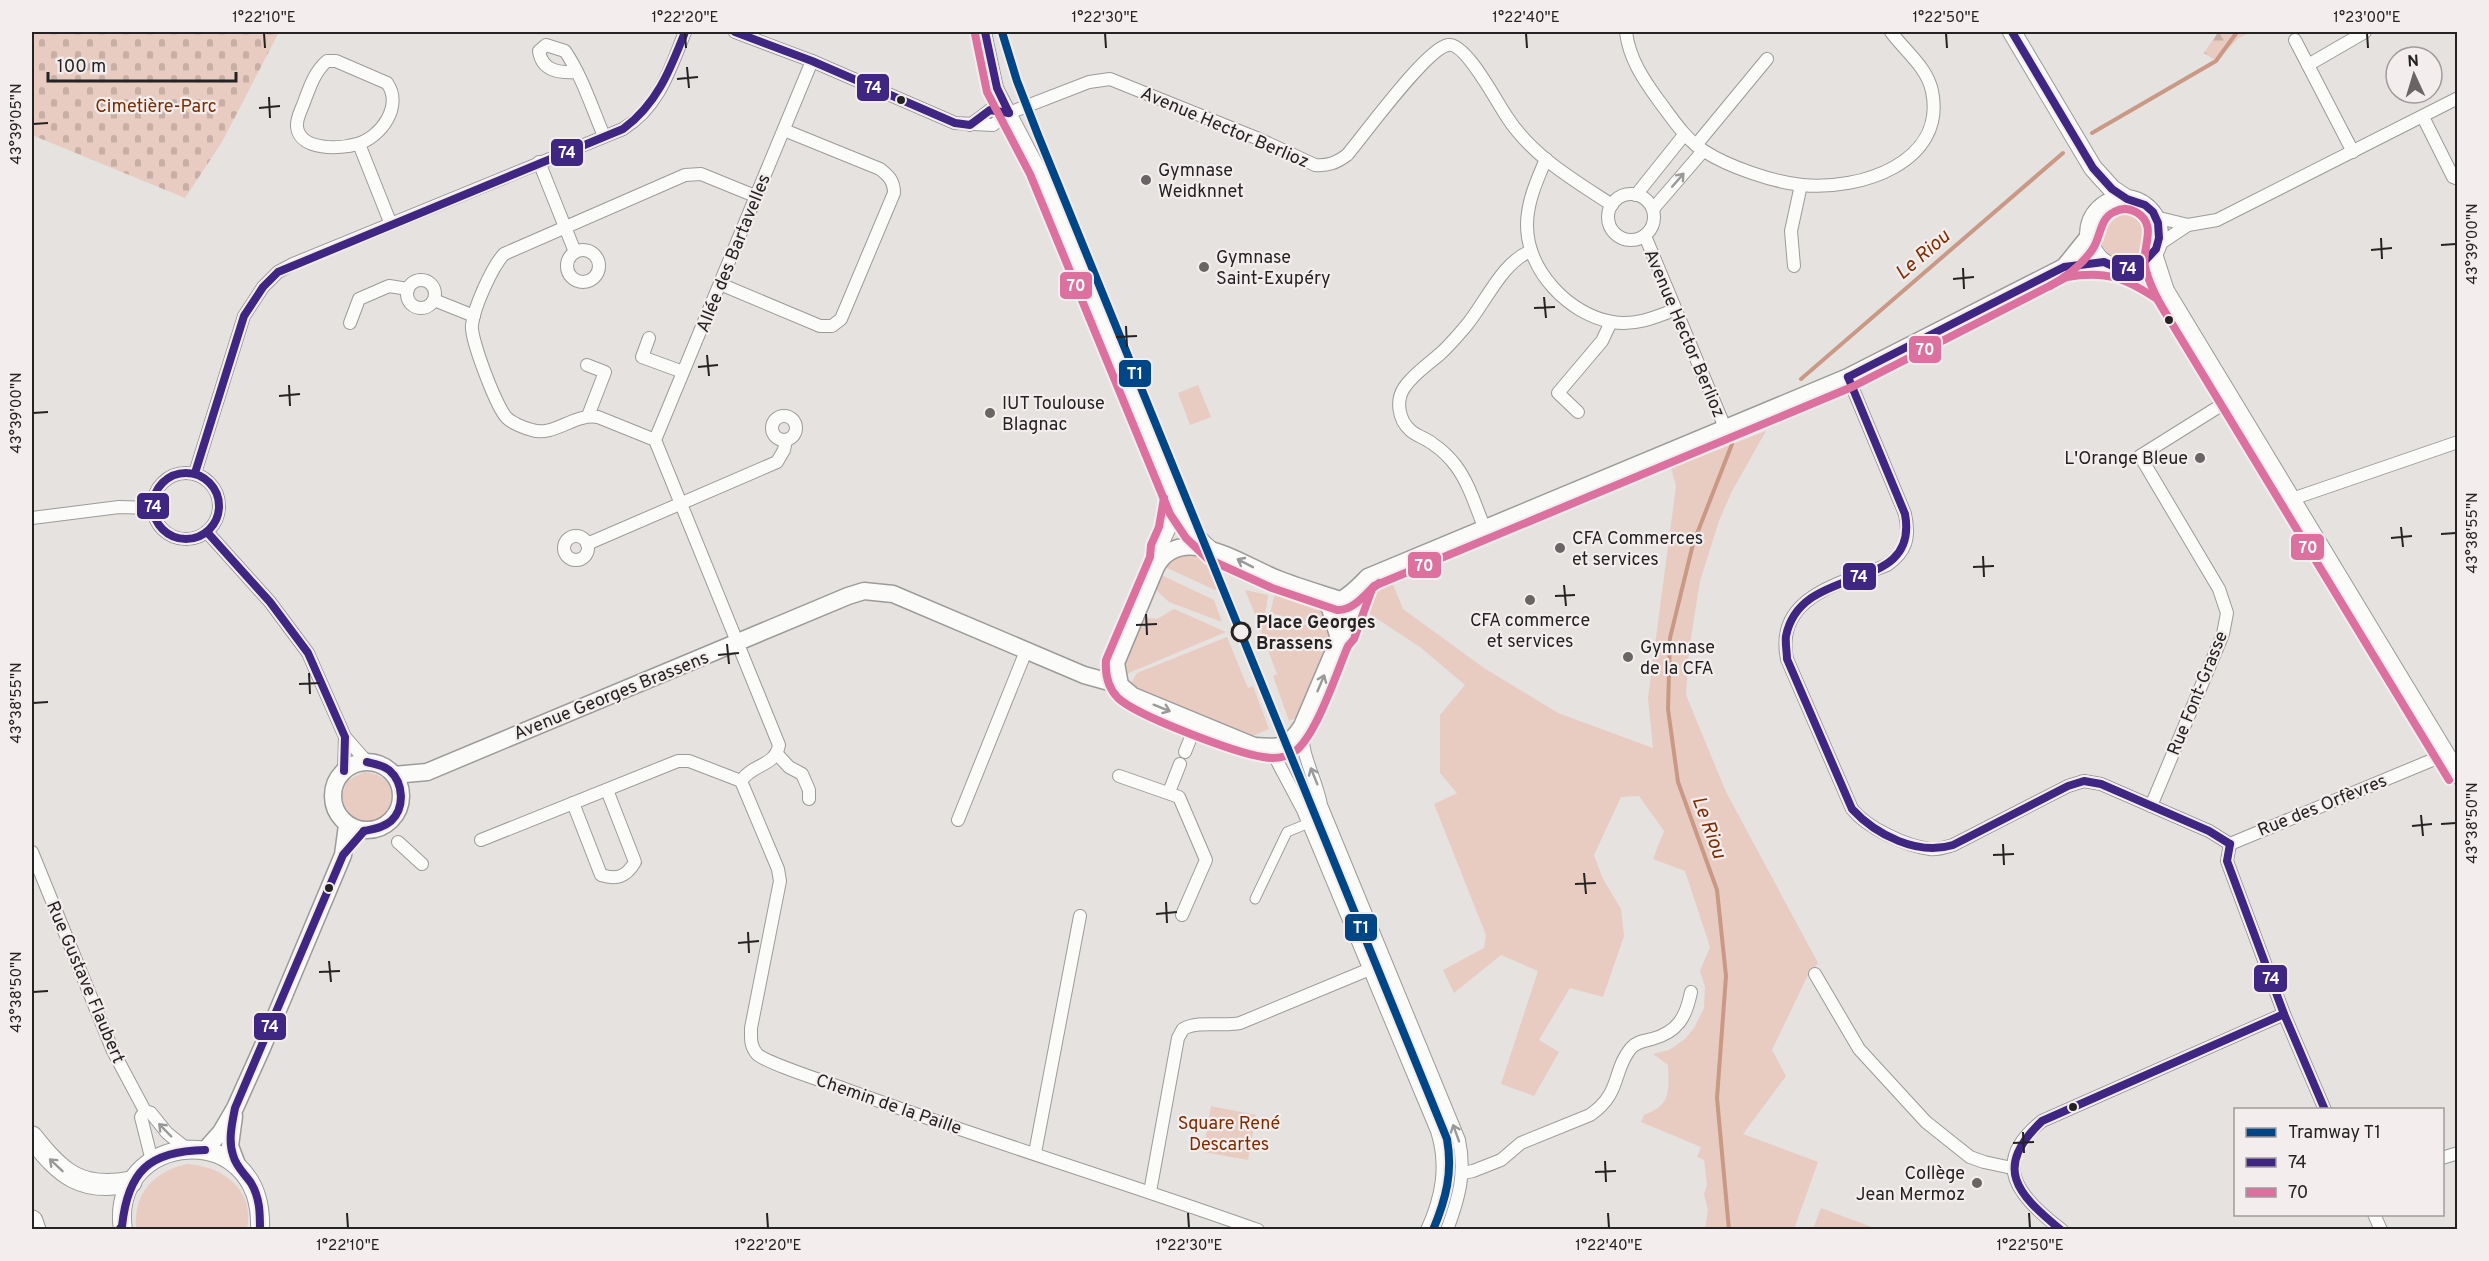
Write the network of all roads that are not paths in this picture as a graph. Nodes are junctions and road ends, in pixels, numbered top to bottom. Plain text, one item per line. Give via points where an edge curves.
1 (685, 32) edge
2 (735, 32) edge
3 (985, 32) edge
4 (1626, 32) edge
5 (1891, 32) edge
6 (2012, 32) edge
7 (2364, 32) edge
8 (2295, 40) dead end
9 (1767, 59) dead end
10 (812, 61) junction
11 (2308, 65) junction
12 (576, 72) dead end
13 (2457, 98) edge
14 (1009, 113) junction
15 (2423, 117) junction
16 (784, 130) junction
17 (1684, 135) junction
18 (604, 136) junction
19 (359, 144) junction
20 (1700, 148) junction
21 (2353, 152) junction
22 (1546, 159) junction
23 (539, 162) junction
24 (2093, 168) junction
25 (2457, 179) edge
26 (1801, 185) junction
27 (1636, 195) junction
28 (755, 196) junction
29 (2127, 199) junction
30 (1612, 205) junction
31 (1653, 209) junction
32 (2098, 210) junction
33 (2155, 217) junction
34 (390, 222) junction
35 (2188, 225) junction
36 (564, 226) junction
37 (1645, 236) junction
38 (2089, 236) junction
39 (2156, 249) junction
40 (1531, 251) junction
41 (575, 252) dead end
42 (2104, 262) junction
43 (1794, 266) dead end
44 (2064, 267) junction
45 (2128, 268) junction
46 (720, 284) junction
47 (408, 289) junction
48 (2165, 291) junction
49 (434, 300) junction
50 (1674, 310) junction
51 (474, 316) junction
52 (1611, 322) junction
53 (350, 323) dead end
54 (649, 338) dead end
55 (587, 365) dead end
56 (683, 372) junction
57 (1848, 378) junction
58 (2231, 399) junction
59 (1578, 412) dead end
60 (588, 416) junction
61 (1726, 430) junction
62 (655, 440) junction
63 (786, 440) dead end
64 (2457, 442) edge
65 (195, 474) junction
66 (2292, 499) junction
67 (1174, 500) junction
68 (681, 505) junction
69 (153, 508) junction
70 (32, 518) edge
71 (1485, 529) junction
72 (207, 532) junction
73 (588, 544) dead end
74 (1214, 550) junction
75 (1161, 559) junction
76 (1359, 588) junction
77 (1315, 591) junction
78 (1340, 639) junction
79 (738, 644) junction
80 (1026, 651) junction
81 (1116, 663) junction
82 (1097, 677) junction
83 (1120, 685) junction
84 (1197, 722) junction
85 (1302, 726) junction
86 (345, 737) junction
87 (1254, 746) junction
88 (2444, 753) junction
89 (777, 754) junction
90 (367, 762) junction
91 (344, 771) junction
92 (427, 772) junction
93 (394, 775) junction
94 (2457, 775) edge
95 (1119, 776) dead end
96 (741, 780) junction
97 (607, 790) junction
98 (1169, 792) junction
99 (809, 799) dead end
100 (401, 801) junction
101 (573, 803) junction
102 (2151, 806) junction
103 (958, 820) dead end
104 (1309, 823) junction
105 (347, 825) junction
106 (364, 831) junction
107 (482, 840) dead end
108 (398, 843) dead end
109 (2230, 844) junction
110 (32, 852) edge
111 (343, 855) junction
112 (422, 864) dead end
113 (1255, 899) dead end
114 (1182, 915) dead end
115 (1080, 916) dead end
116 (1370, 969) junction
117 (1815, 974) dead end
118 (1691, 992) dead end
119 (2284, 1014) junction
120 (235, 1108) junction
121 (2324, 1108) edge
122 (145, 1110) junction
123 (32, 1137) edge
124 (196, 1149) junction
125 (1035, 1153) junction
126 (152, 1161) junction
127 (238, 1167) junction
128 (2012, 1167) junction
129 (1463, 1173) junction
130 (131, 1182) junction
131 (1150, 1192) junction
132 (2374, 1216) edge
133 (32, 1221) edge
134 (121, 1228) edge
135 (35, 1230) edge
136 (260, 1230) edge
137 (1258, 1230) edge
138 (1427, 1230) edge
139 (1447, 1230) edge
140 (2061, 1230) edge
141 (2381, 1230) edge

1 - 18 street via 659,92 647,109 636,121
2 - 10 street
3 - 14 street via 997,88
4 - 17 street via 1636,67
5 - 26 street via 1926,75 1932,91 1932,124 1924,142 1897,167 1876,175 1826,186
6 - 24 main road
7 - 11 street
8 - 11 street
9 - 20 street
10 - 14 street via 955,123 995,125
10 - 16 street, Allée des Bartavelles
11 - 21 street
12 - 18 street
13 - 15 street
14 - 22 street, Avenue Hector Berlioz via 1089,82 1110,79 1325,166 1347,155 1427,57 1452,44 1466,53 1519,134
14 - 67 street via 1040,170
15 - 21 street
15 - 25 street
16 - 28 street, Allée des Bartavelles
16 - 46 street via 880,169 894,184 894,193 841,319 832,326 820,326
17 - 20 street
17 - 27 street
18 - 23 street
19 - 19 street via 373,135 391,112 393,90 387,83 336,60 327,61 318,68 297,128 301,138 316,146 339,148
19 - 34 street
20 - 26 street via 1744,170
31 -> 20 street
21 - 35 street via 2217,220
22 - 30 street, Avenue Hector Berlioz
22 - 40 street via 1528,211
23 - 34 street
23 - 36 street
24 - 29 main road
24 - 32 main road
26 - 43 street via 1791,231
27 - 30 street via 1618,198
27 - 31 street
28 - 36 street via 700,174 685,175
28 - 46 street, Allée des Bartavelles
29 - 32 main road via 2111,201
29 - 33 main road via 2145,205
30 - 37 street via 1609,223 1613,231 1628,240
31 - 37 street via 1654,219
32 - 38 main road
33 - 35 street
33 - 39 main road via 2160,230
34 - 65 street via 278,272 253,299 244,316
35 - 39 street
36 - 41 street
36 - 51 street via 504,254 497,261
37 - 50 street, Avenue Hector Berlioz
38 - 42 main road
38 - 44 street
39 - 45 main road via 2142,264
39 - 48 main road
40 - 52 street via 1548,283 1561,296
40 - 71 street via 1506,269 1484,304 1444,351 1410,381 1399,405 1408,429 1444,452 1455,465
42 - 44 street
42 - 45 main road
44 - 57 street
45 - 48 main road
46 - 56 street, Allée des Bartavelles
47 - 49 street via 408,302 415,308 424,308
47 - 49 street via 414,281 429,282 435,290
47 - 53 street via 389,286 359,299
48 - 58 main road
49 - 51 street
50 - 52 street via 1640,322
50 - 61 street, Avenue Hector Berlioz
51 - 60 street via 472,339 508,420 539,432
52 - 59 street via 1602,341 1557,393
54 - 56 street via 642,357
55 - 60 street via 605,372
56 - 62 street, Allée des Bartavelles
57 - 61 street
57 - 102 street via 1909,532 1902,552 1887,565 1801,604 1788,625 1785,647 1852,809 1868,825 1916,846 1933,849 1953,845 2085,781
58 - 66 main road
58 - 102 street, Rue Font-Grasse via 2140,456 2219,589 2226,613 2223,634
60 - 62 street
61 - 71 street
62 - 68 street
63 - 68 street via 777,462
64 - 66 street
65 - 69 street via 169,477 157,490
65 - 72 street via 210,484 219,502 216,521
66 - 88 main road
67 - 74 street via 1194,531
67 - 75 street
68 - 73 street
68 - 79 street
69 - 70 street via 119,507
69 - 72 street via 160,527 169,535 193,539
71 - 76 street via 1368,577
72 - 86 street via 270,602 308,652
74 - 75 street via 1182,548
77 -> 74 street
75 - 81 street
76 - 77 street via 1340,600
76 - 78 street
77 - 78 street via 1330,608
85 -> 78 street
79 - 80 street, Avenue Georges Brassens via 848,596 879,591 907,599
79 - 89 street via 775,732
79 - 92 street, Avenue Georges Brassens
80 - 82 street, Avenue Georges Brassens
80 - 103 street
81 - 82 street
81 - 83 street
82 - 83 street, Avenue Georges Brassens
83 -> 84 street via 1133,696
84 - 87 street
84 - 98 street
85 - 87 street via 1294,739 1284,745
129 -> 85 street via 1456,1131 1321,805 1303,750
86 - 90 street
86 - 91 street
87 - 104 street via 1276,759
88 - 94 main road
88 - 109 street, Rue des Orfèvres
89 - 96 street via 748,770
89 - 99 street via 802,774
90 - 91 street
90 - 93 street
91 - 105 street via 333,791 334,808
92 - 93 street, Avenue Georges Brassens
92 - 100 street, Avenue Georges Brassens
93 - 100 street via 401,788
95 - 98 street
96 - 97 street via 678,760
96 - 125 street, Chemin de la Paille via 780,881 751,1028 751,1044 758,1055 920,1116
97 - 101 street
97 - 101 street via 635,862 628,873 614,879 601,875
98 - 114 street via 1179,796 1206,860
100 - 106 street via 391,821 379,829
101 - 107 street
102 - 109 street
104 - 113 street via 1287,832
104 - 116 street
105 - 106 street
105 - 111 street
106 - 111 street
108 - 112 street
109 - 119 street via 2227,861
110 - 122 street, Rue Gustave Flaubert via 113,1051
111 - 120 street
115 - 125 street
116 - 131 street via 1240,1023 1183,1029 1178,1038
116 - 138 street via 1440,1141 1442,1190
117 - 128 street via 1859,1049 1926,1122 1970,1157
118 - 129 street via 1679,1025 1630,1048 1612,1091 1599,1108 1521,1143 1501,1160
119 - 121 street
119 - 128 street via 2042,1121 2021,1141
120 - 124 street via 221,1132
120 - 127 street via 230,1146
124 -> 122 street, Rue Gustave Flaubert via 167,1133
122 - 126 street, Rue Gustave Flaubert via 141,1117
130 -> 123 highway via 98,1186 78,1180 58,1168
124 - 126 main road via 168,1152
124 - 127 main road via 222,1156
125 - 131 street, Chemin de la Paille
126 - 130 main road
127 - 136 main road via 252,1185 260,1206
128 - 140 street via 2025,1198
129 - 139 street
130 - 134 main road via 123,1204
131 - 137 street, Chemin de la Paille
132 - 141 street
133 - 135 highway

